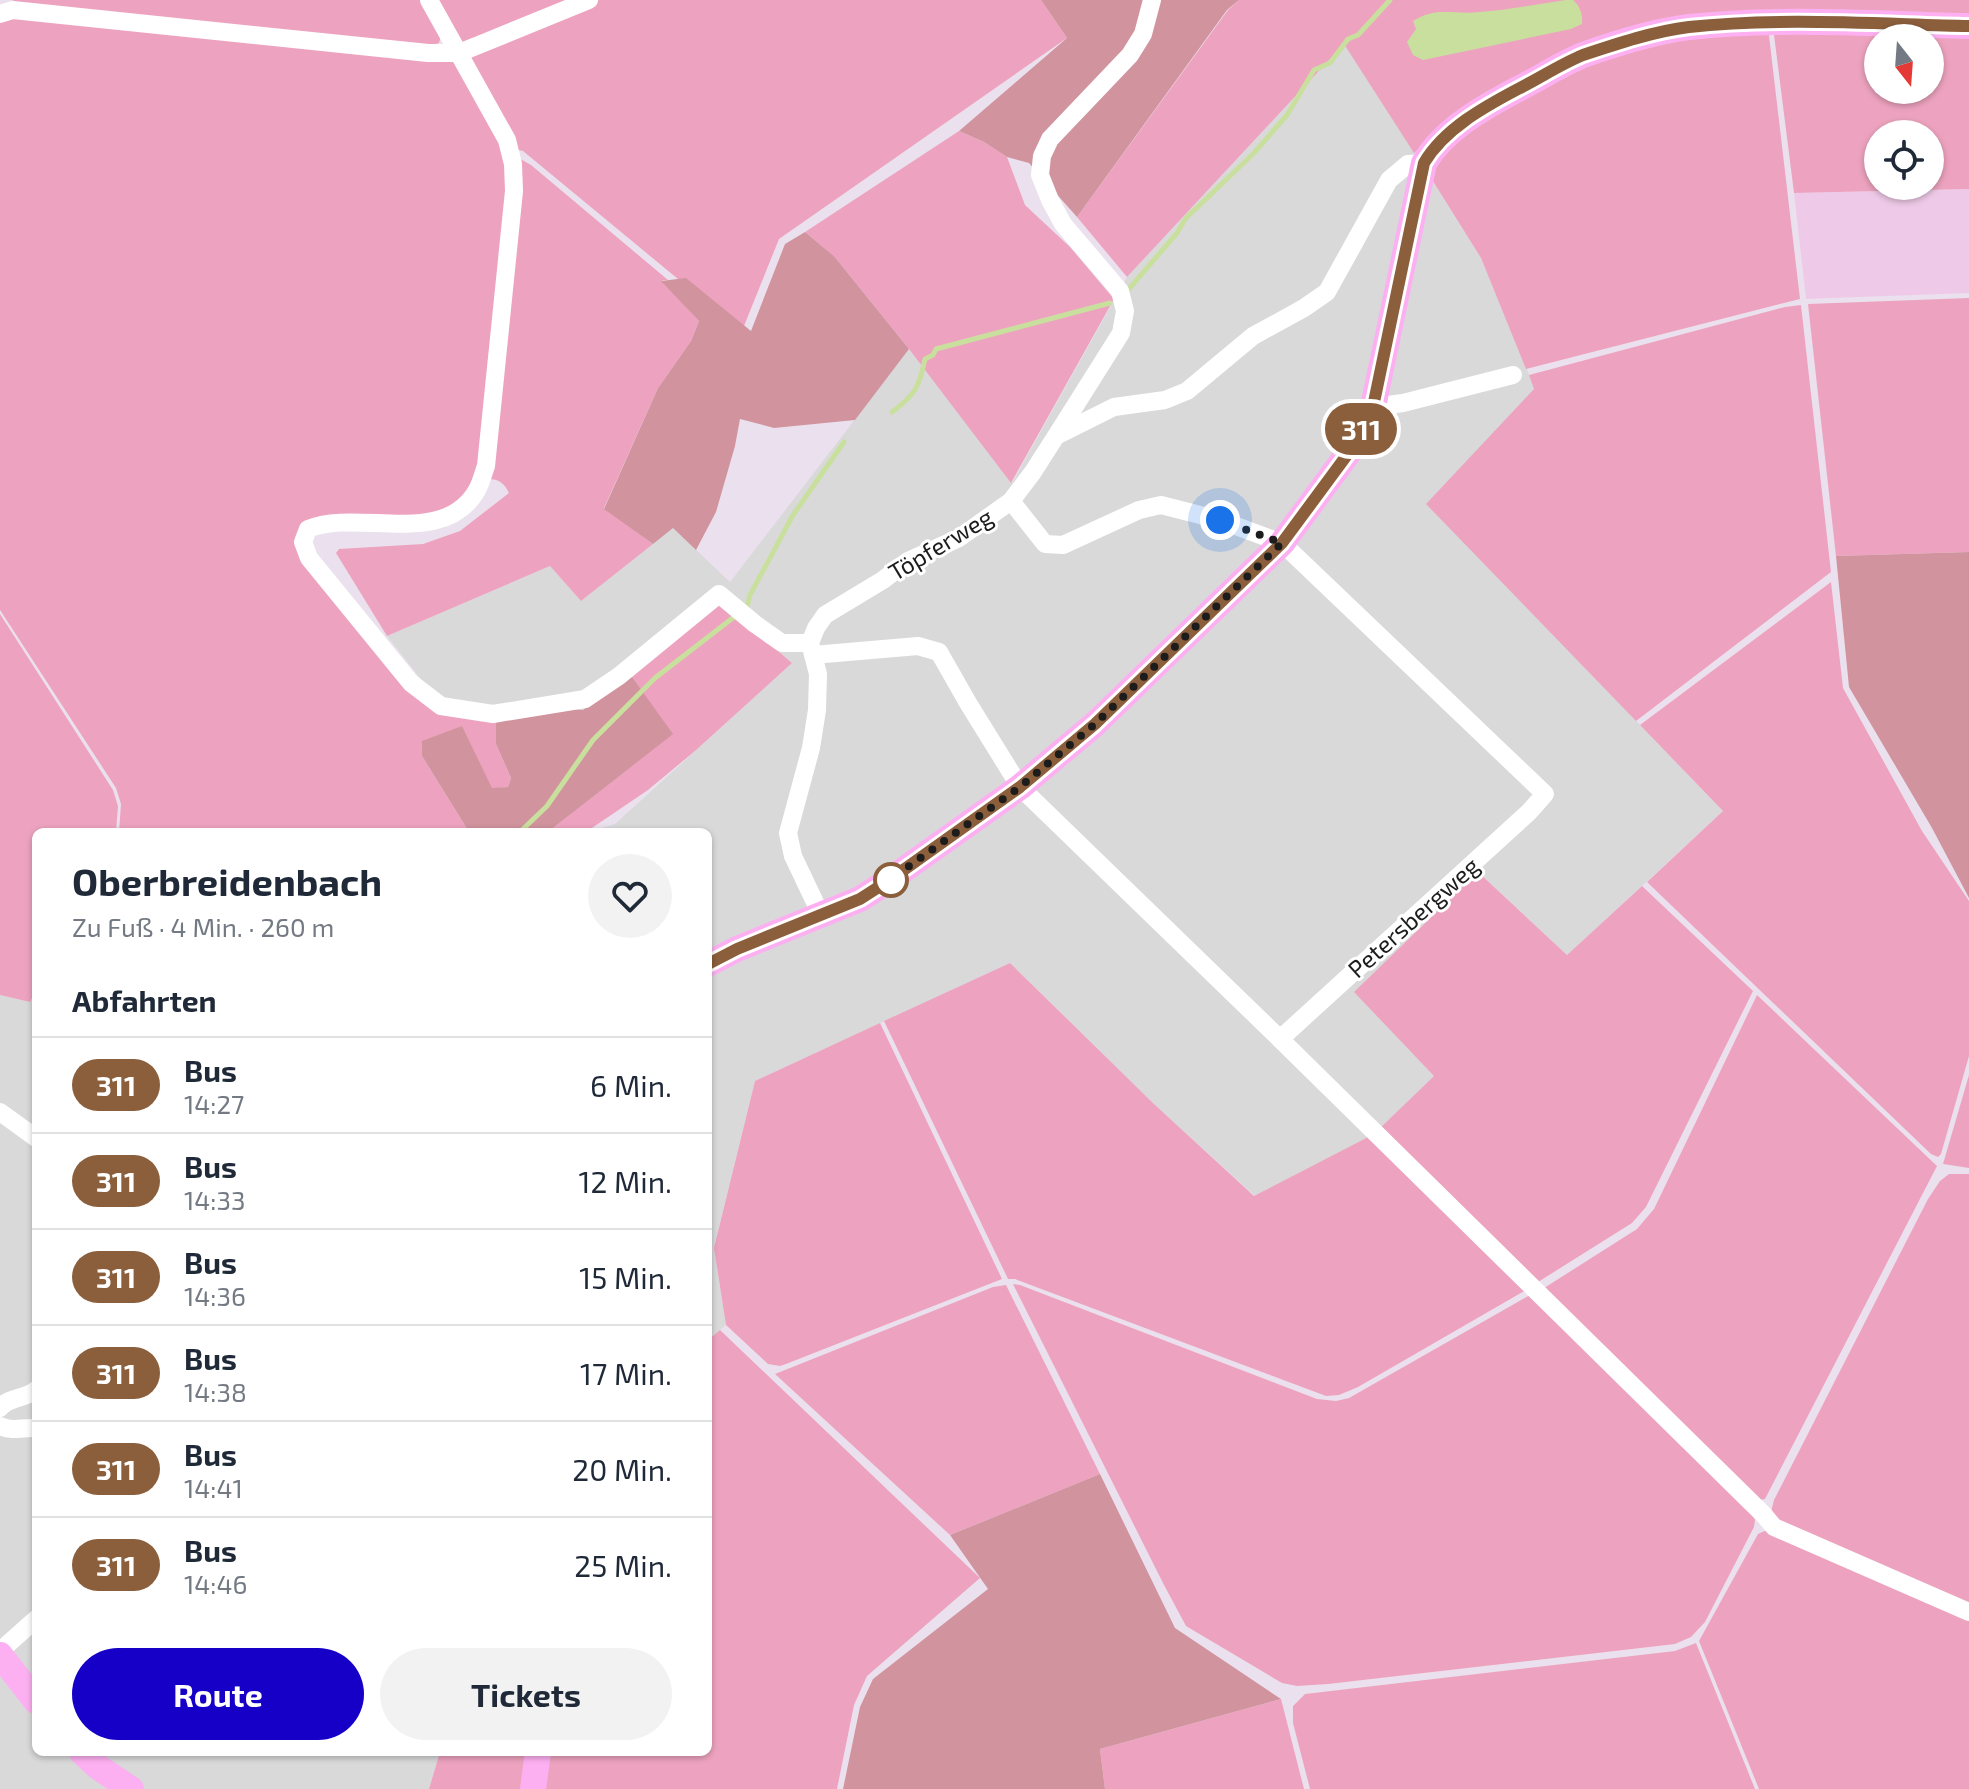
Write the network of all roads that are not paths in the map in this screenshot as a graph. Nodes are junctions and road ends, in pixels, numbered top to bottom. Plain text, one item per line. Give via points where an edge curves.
1 (429, 0) edge
2 (589, 0) edge
3 (1152, 0) edge
4 (0, 14) edge
5 (1969, 26) edge
6 (459, 53) junction
7 (1424, 163) junction
8 (1513, 375) dead end
9 (1373, 407) junction
10 (1056, 436) junction
11 (1011, 501) junction
12 (1282, 543) junction
13 (811, 649) junction
14 (1020, 787) junction
15 (821, 915) junction
16 (712, 962) edge
17 (1280, 1039) junction
18 (0, 1112) edge
19 (32, 1135) edge
20 (32, 1393) edge
21 (0, 1408) edge
22 (0, 1426) edge
23 (32, 1428) edge
24 (1969, 1612) edge
25 (32, 1623) edge
26 (0, 1653) edge
27 (32, 1696) edge
28 (537, 1756) edge
29 (95, 1757) edge
30 (131, 1789) edge
31 (533, 1789) edge

1 - 6 street
2 - 6 street
3 - 10 street, Töpferweg via 1143,34 1130,55 1050,139 1042,156 1040,175 1050,200 1063,224 1120,291 1125,311 1121,333
4 - 6 street via 13,10
5 - 7 street via 1760,22 1686,28 1621,43 1580,57 1491,103 1432,149
6 - 13 street via 507,140 513,164 486,466 477,491 439,520 321,523 308,529 303,542 309,558 411,683 441,706 493,714 585,699 719,594 782,643
7 - 9 street
7 - 10 street via 1408,164 1389,180 1327,292 1253,336 1187,391 1165,400 1114,407
8 - 9 street
9 - 12 street via 1347,455
10 - 11 street, Töpferweg
11 - 12 street via 1045,544 1063,545 1161,505
11 - 13 street, Töpferweg via 959,538 908,561 825,615
12 - 14 street via 1095,724
12 - 17 street, Petersbergweg via 1545,794
13 - 14 street via 918,646 939,652
13 - 15 street via 818,674 817,710 788,833
14 - 15 street via 888,881
14 - 17 street
15 - 16 street
17 - 24 street via 1774,1527
18 - 19 street
20 - 21 street
22 - 23 street
25 - 26 street
26 - 27 street
28 - 31 street
29 - 30 street

